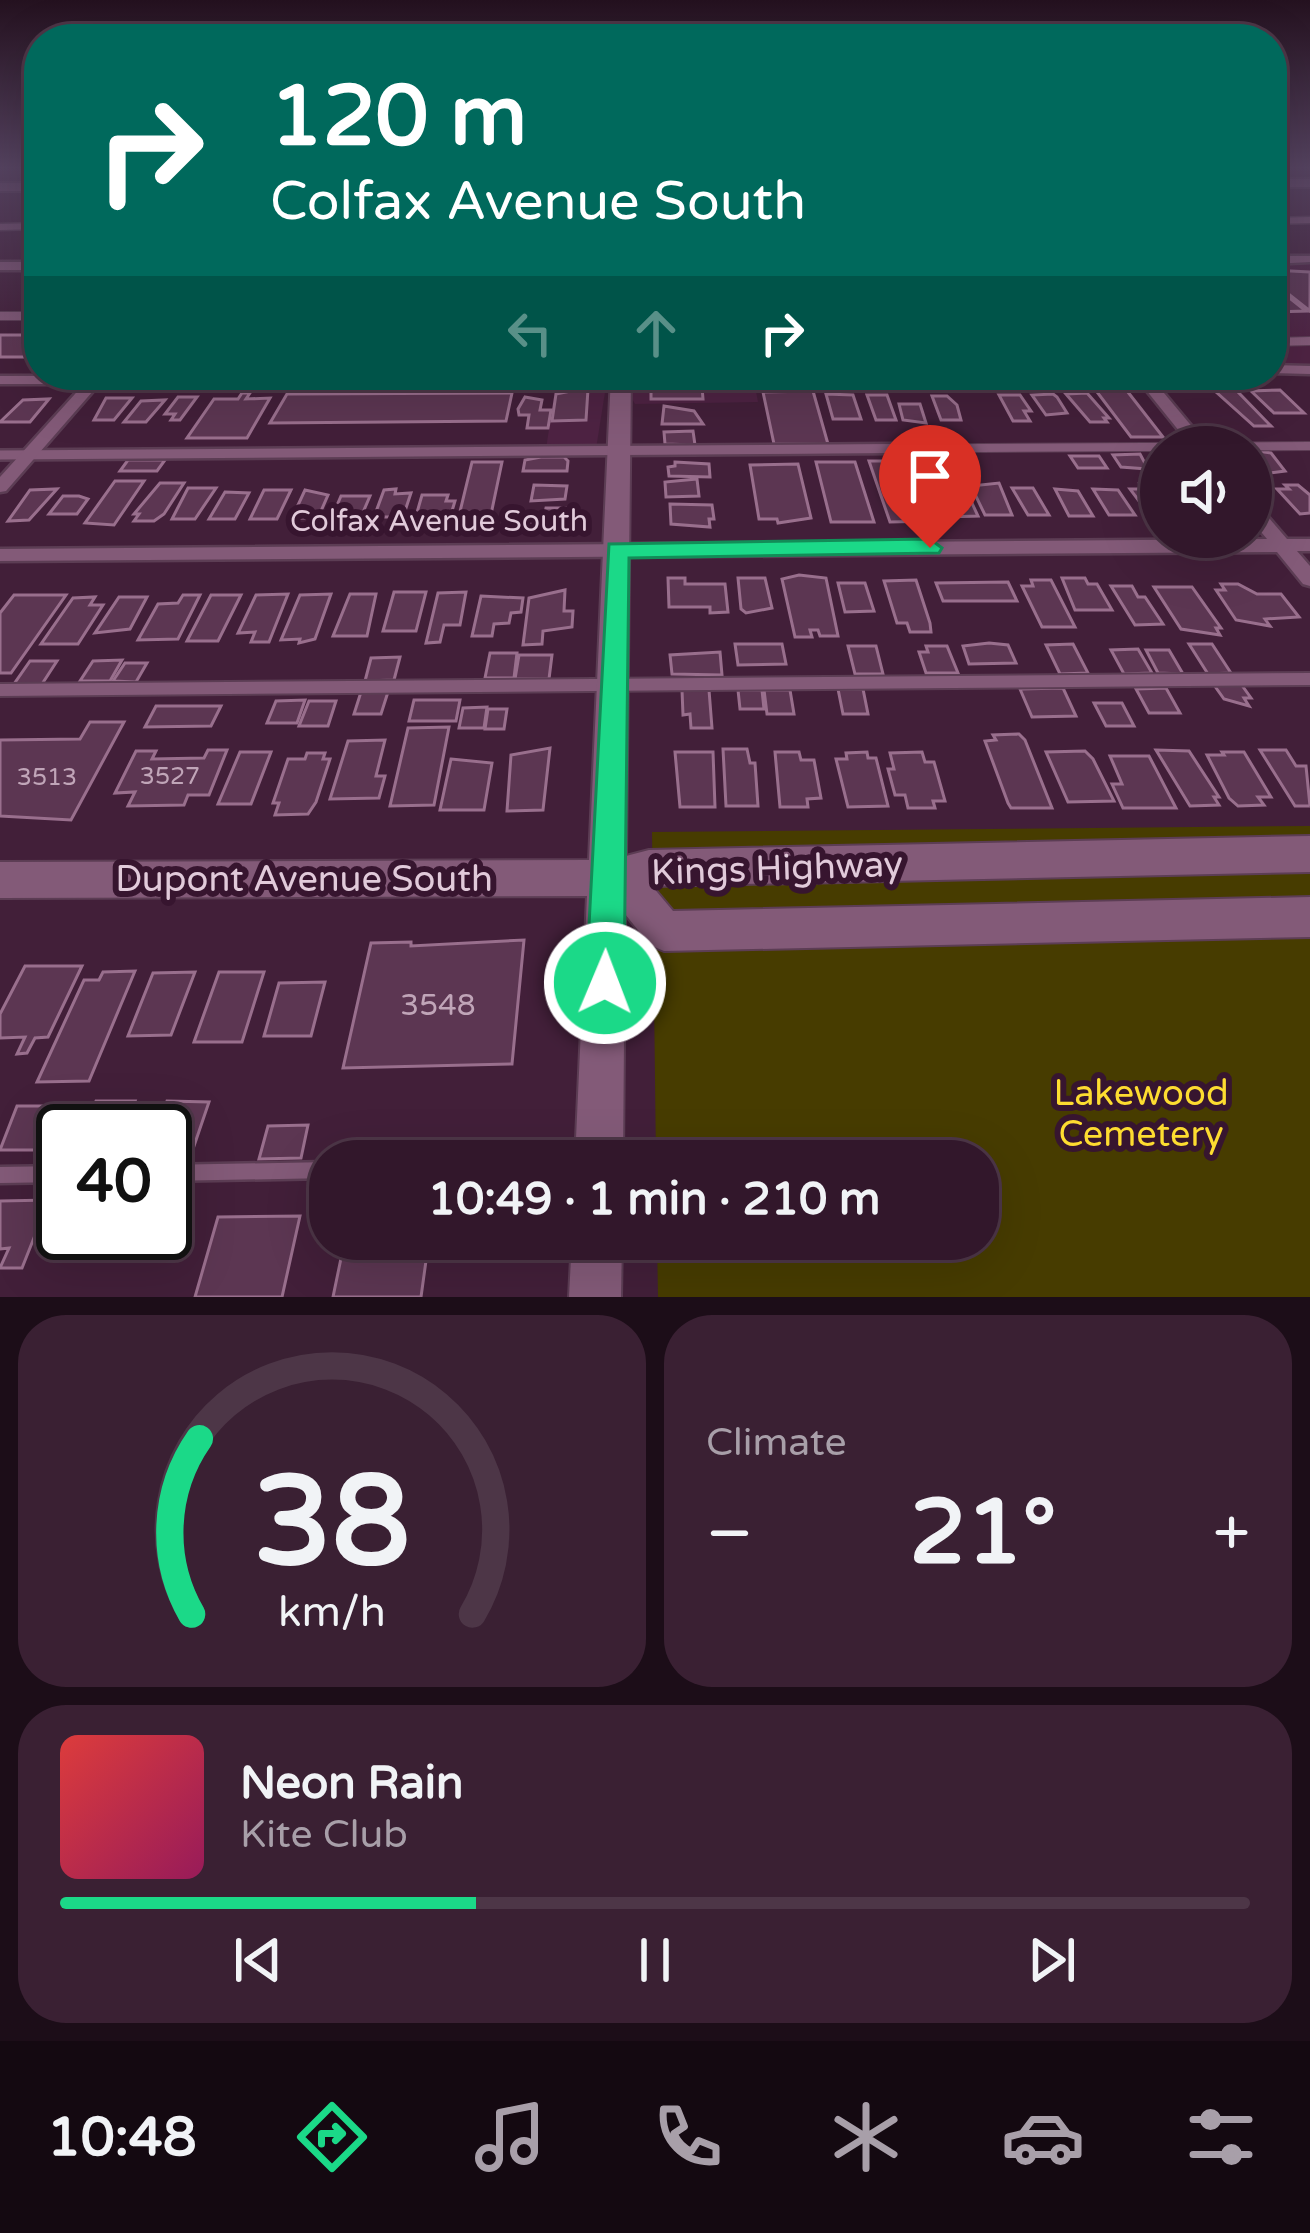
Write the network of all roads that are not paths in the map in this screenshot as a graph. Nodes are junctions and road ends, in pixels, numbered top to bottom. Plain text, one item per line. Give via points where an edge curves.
1 (87, 390) edge
2 (620, 390) edge
3 (1154, 390) edge
4 (1184, 426) edge
5 (1272, 446) edge
6 (1310, 446) edge
7 (1140, 447) edge
8 (618, 451) junction
9 (29, 454) junction
10 (0, 455) edge
11 (0, 487) edge
12 (1272, 534) edge
13 (1281, 545) junction
14 (1310, 545) edge
15 (617, 550) junction
16 (0, 555) edge
17 (1310, 579) edge
18 (1310, 679) edge
19 (613, 686) junction
20 (0, 690) edge
21 (1310, 854) edge
22 (609, 878) junction
23 (0, 880) edge
24 (1310, 917) edge
25 (600, 1140) edge
26 (309, 1170) edge
27 (192, 1172) edge
28 (36, 1174) edge
29 (0, 1175) edge
30 (596, 1260) edge
31 (595, 1297) edge

1 - 9 street
2 - 8 street
3 - 4 street
5 - 6 lane
7 - 8 lane
8 - 9 lane
8 - 15 street
9 - 10 lane
9 - 11 street
12 - 13 street
13 - 14 street, Colfax Avenue South
13 - 15 street, Colfax Avenue South
13 - 17 street
15 - 16 street, Colfax Avenue South
15 - 19 street
18 - 19 lane
19 - 20 lane
19 - 22 street
21 - 22 street, Kings Highway via 649,868
22 - 23 street, Dupont Avenue South
22 - 24 street, Kings Highway via 664,931
22 - 25 street
26 - 27 lane
28 - 29 lane
30 - 31 street

